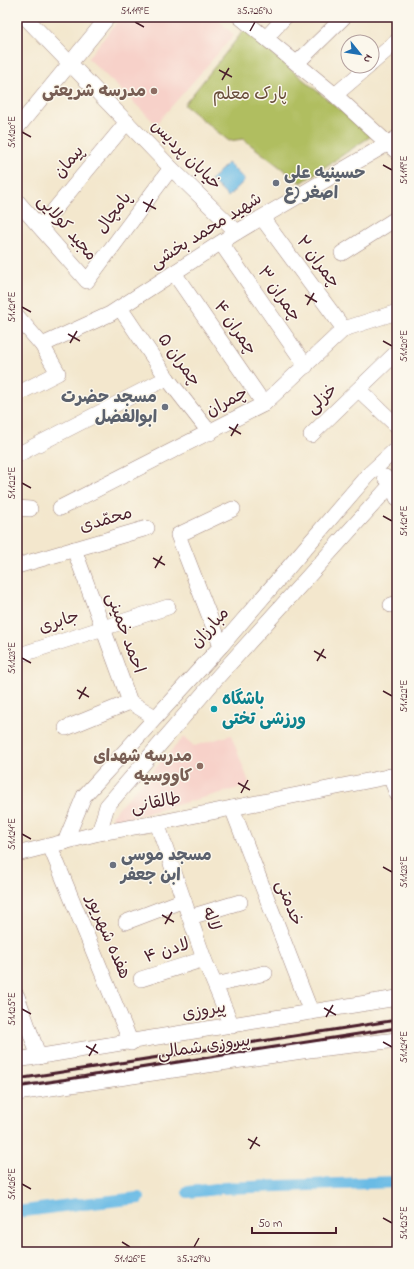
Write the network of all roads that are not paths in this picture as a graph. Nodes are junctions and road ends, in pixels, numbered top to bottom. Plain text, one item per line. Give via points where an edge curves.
1 (25, 17) edge
2 (108, 17) edge
3 (240, 17) edge
4 (285, 17) edge
5 (344, 17) edge
6 (266, 38) junction
7 (397, 41) edge
8 (380, 56) edge
9 (298, 63) junction
10 (71, 64) junction
11 (359, 74) edge
12 (335, 95) junction
13 (127, 122) junction
14 (17, 128) edge
15 (394, 145) edge
16 (171, 168) junction
17 (17, 201) edge
18 (262, 218) junction
19 (397, 218) edge
20 (40, 227) junction
21 (237, 232) junction
22 (221, 243) junction
23 (342, 253) dead end
24 (174, 273) junction
25 (88, 281) joint
26 (120, 308) junction
27 (397, 312) edge
28 (17, 316) edge
29 (344, 328) junction
30 (23, 333) edge
31 (42, 345) junction
32 (396, 353) edge
33 (306, 366) junction
34 (167, 378) junction
35 (359, 390) junction
36 (17, 394) edge
37 (264, 404) junction
38 (397, 426) edge
39 (210, 432) junction
40 (311, 435) dead end
41 (397, 448) edge
42 (17, 455) edge
43 (376, 468) junction
44 (394, 480) edge
45 (397, 498) edge
46 (60, 508) dead end
47 (233, 509) dead end
48 (147, 528) dead end
49 (74, 549) junction
50 (17, 566) edge
51 (168, 607) dead end
52 (104, 628) junction
53 (221, 646) junction
54 (26, 653) dead end
55 (130, 702) junction
56 (155, 717) junction
57 (66, 728) dead end
58 (393, 775) edge
59 (397, 794) edge
60 (84, 796) junction
61 (107, 806) junction
62 (232, 808) junction
63 (157, 823) junction
64 (99, 833) junction
65 (65, 842) junction
66 (50, 846) junction
67 (17, 854) edge
68 (184, 900) junction
69 (240, 902) dead end
70 (190, 917) junction
71 (126, 922) dead end
72 (204, 959) junction
73 (265, 973) dead end
74 (141, 979) dead end
75 (216, 985) junction
76 (17, 996) edge
77 (397, 998) edge
78 (311, 1012) junction
79 (232, 1026) junction
80 (397, 1040) edge
81 (132, 1043) junction
82 (39, 1057) junction
83 (17, 1060) edge
84 (17, 1093) edge

1 - 10 street, خیابان پردیس
2 - 10 street
3 - 6 street
4 - 6 street
5 - 9 street
6 - 9 street
7 - 8 street
9 - 12 street
10 - 13 street, خیابان پردیس
10 - 14 street
11 - 12 street
12 - 15 street
13 - 16 street, خیابان پردیس
13 - 20 street, پیمان
15 - 18 street, شهید محمد بخشی
16 - 21 street, خیابان پردیس
16 - 25 street, پامچال
17 - 20 street, مجید کولایی
18 - 21 street, شهید محمد بخشی
18 - 29 street, چمران ۲
19 - 23 street
20 - 25 street, مجید کولایی
21 - 22 street, شهید محمد بخشی
22 - 24 street, شهید محمد بخشی
22 - 33 street, چمران ۳
24 - 26 street, شهید محمد بخشی
24 - 37 street, چمران ۴
26 - 31 street, شهید محمد بخشی
26 - 34 street, چمران ۵
27 - 29 street, چمران
28 - 30 street
29 - 33 street, چمران
30 - 31 street
31 - 36 street via 58,373
32 - 35 street, خزلی
33 - 37 street, چمران
34 - 39 street, چمران ۵
34 - 42 street
35 - 38 street, خزلی
35 - 40 street, خزلی
37 - 39 street, چمران
39 - 46 street, چمران
41 - 43 street, مبارزان
43 - 44 street
43 - 53 street, مبارزان
44 - 45 street
44 - 61 street via 215,680
47 - 53 street via 178,535
48 - 49 street, محمّدی
49 - 50 street, محمّدی
49 - 52 street, احمد خمینی
51 - 52 street, جابری
52 - 54 street, جابری
52 - 55 street, احمد خمینی
53 - 56 street, مبارزان
55 - 56 street
55 - 57 street
56 - 60 street, مبارزان
58 - 59 street
58 - 62 street, طالقانی
60 - 61 street
60 - 65 street, مبارزان
61 - 64 street
62 - 63 street, طالقانی
62 - 78 street, خدمتی
63 - 64 street, طالقانی
63 - 68 street, لاله
64 - 65 street, طالقانی
65 - 66 street, طالقانی
66 - 67 street, طالقانی
66 - 81 street, هفده شهریور
68 - 70 street, لاله
68 - 71 street
69 - 70 street
70 - 72 street, لاله
72 - 74 street, لادن ۴
72 - 75 street, لاله
73 - 75 street
75 - 79 street, لاله
76 - 82 street
77 - 78 street, پیروزی
78 - 79 street, پیروزی
79 - 81 street, پیروزی
80 - 84 street, پیروزی شمالی via 309,1050
81 - 82 street, پیروزی
82 - 83 street, پیروزی

